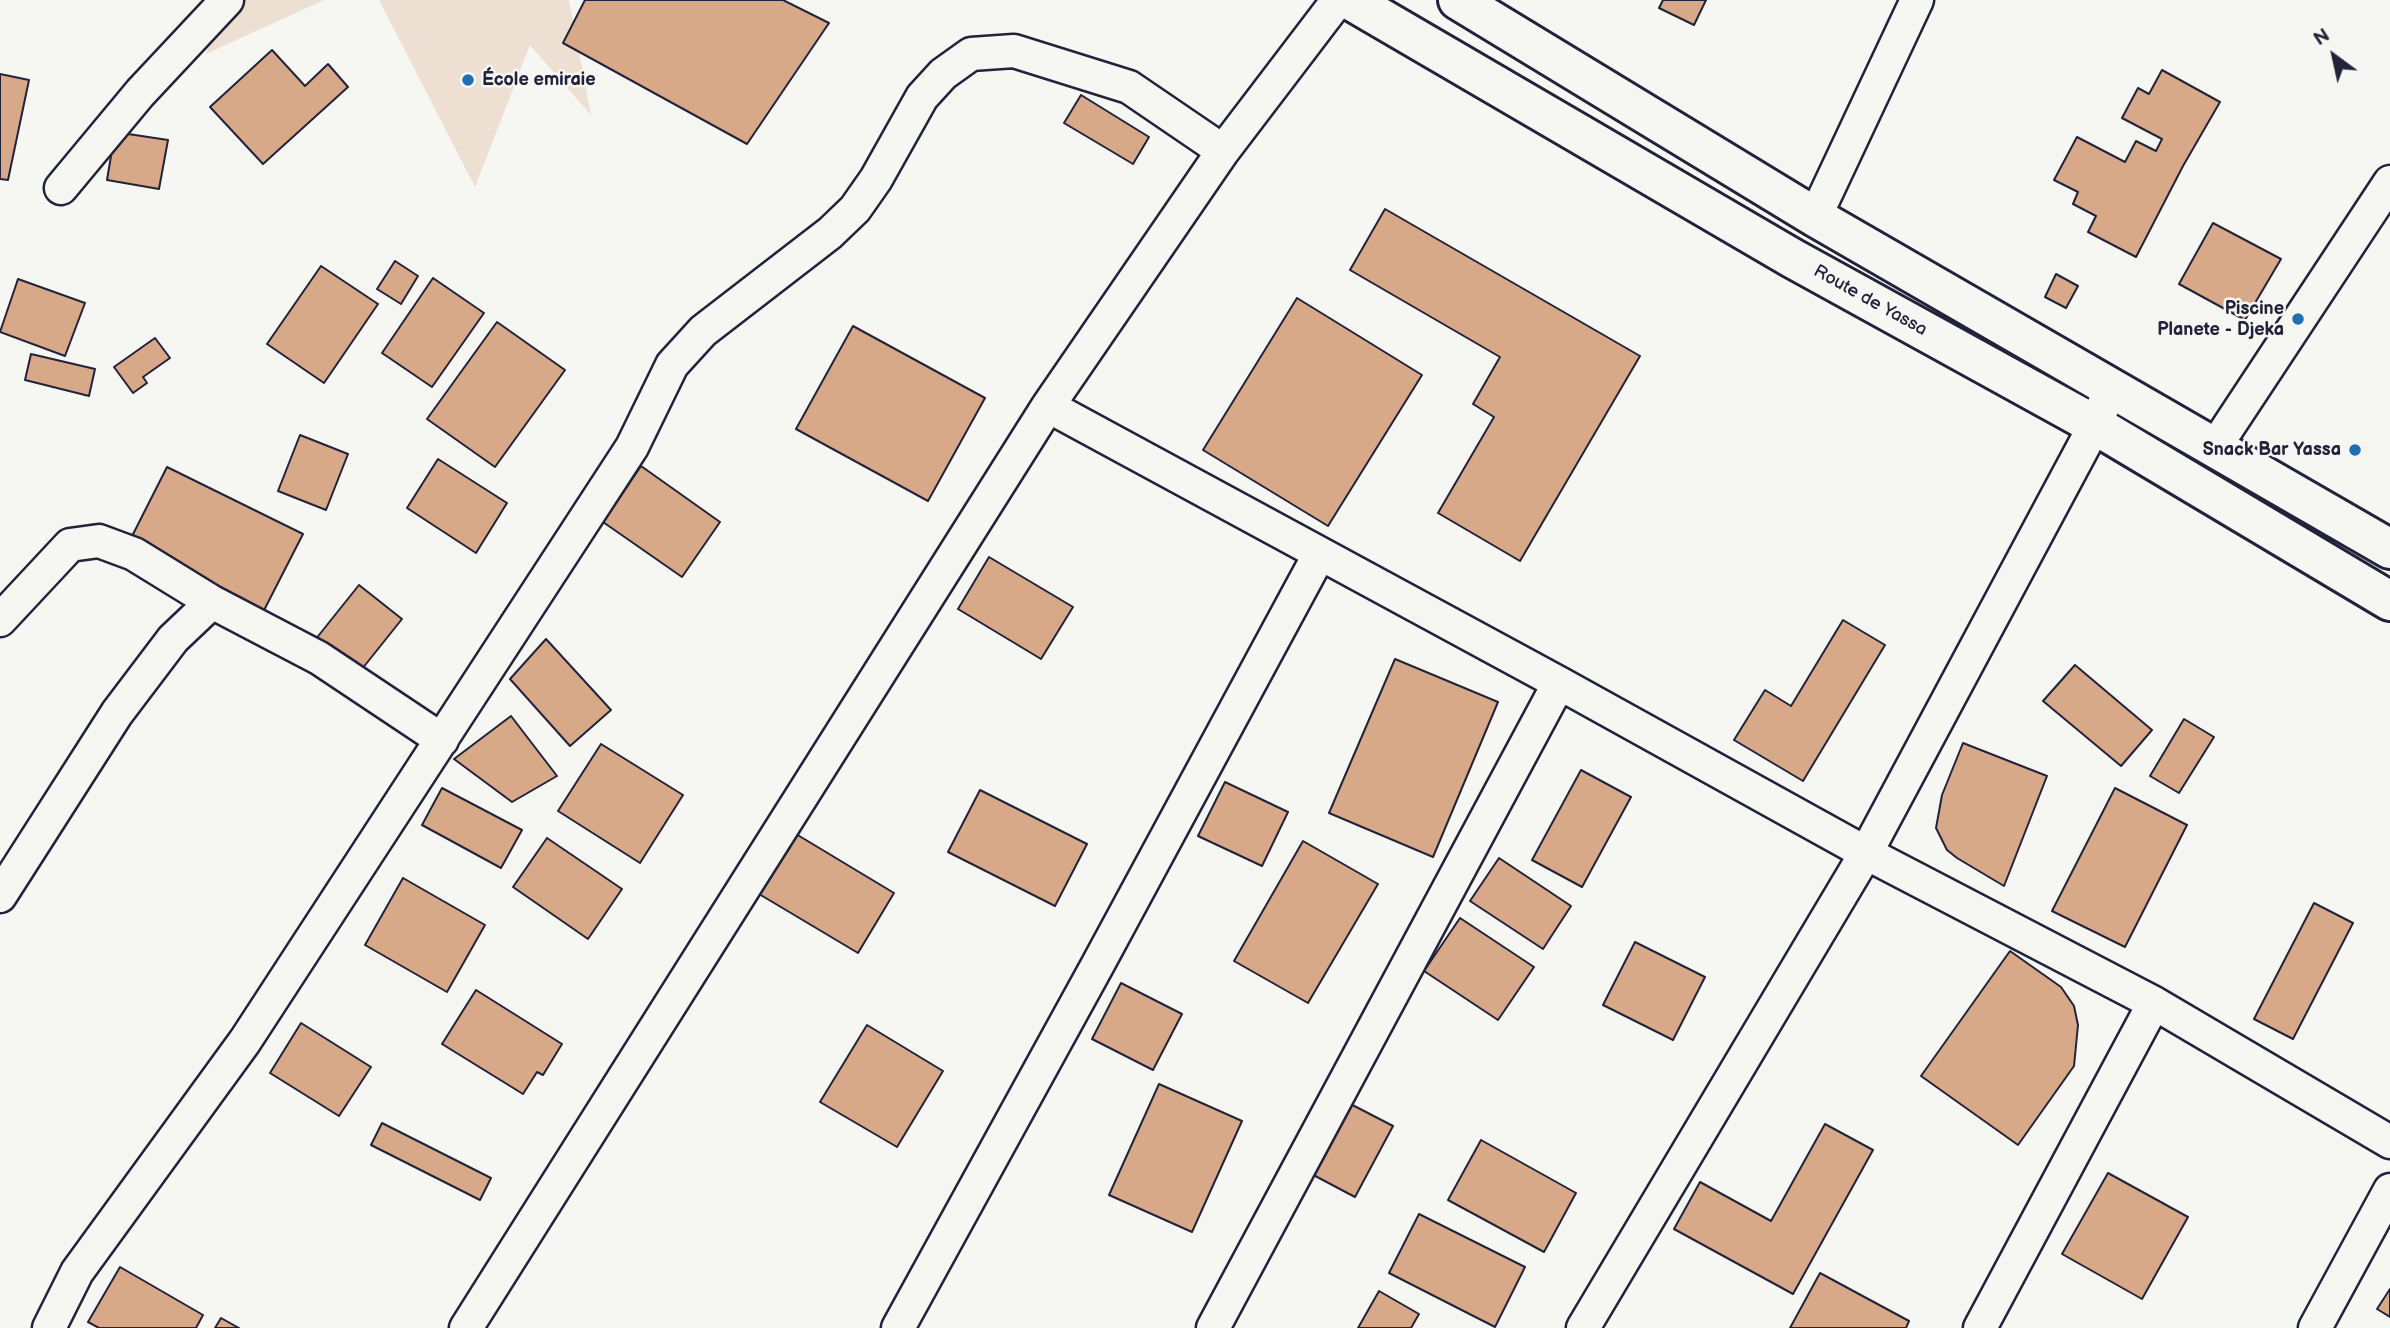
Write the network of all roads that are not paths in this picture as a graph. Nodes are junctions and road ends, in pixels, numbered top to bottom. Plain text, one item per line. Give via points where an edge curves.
1 (227, 0) edge
2 (1338, 0) edge
3 (1350, 0) edge
4 (1458, 0) edge
5 (1917, 0) edge
6 (1223, 151) junction
7 (2390, 182) edge
8 (61, 188) dead end
9 (1815, 217) junction
10 (2111, 388) junction
11 (1048, 406) junction
12 (2095, 425) junction
13 (2215, 447) junction
14 (2390, 549) edge
15 (1319, 555) junction
16 (2390, 601) edge
17 (212, 602) junction
18 (0, 620) edge
19 (1559, 684) junction
20 (442, 740) junction
21 (1866, 853) junction
22 (0, 896) edge
23 (2154, 1003) junction
24 (2390, 1142) edge
25 (2390, 1190) edge
26 (50, 1328) edge
27 (466, 1328) edge
28 (898, 1328) edge
29 (1213, 1328) edge
30 (1583, 1328) edge
31 (1980, 1328) edge
32 (2315, 1328) edge

1 - 8 street
2 - 6 street
3 - 12 main road, Route de Yassa via 1791,258
4 - 9 main road
5 - 9 street
6 - 11 street
6 - 20 street via 1129,87 1014,51 971,54 943,74 922,97 855,209 703,331 671,365 632,447
7 - 13 street
9 - 10 main road
10 - 12 street
10 - 13 main road
11 - 15 street
11 - 27 street
12 - 16 main road, Route de Yassa
12 - 21 street
13 - 14 main road
15 - 19 street
15 - 28 street
17 - 18 street via 134,554 99,541 70,545
17 - 20 street via 319,658
17 - 22 street via 173,639 117,713
19 - 21 street
19 - 29 street
20 - 26 street via 245,1041 77,1272
21 - 23 street
21 - 30 street
23 - 24 street
23 - 31 street
25 - 32 street

